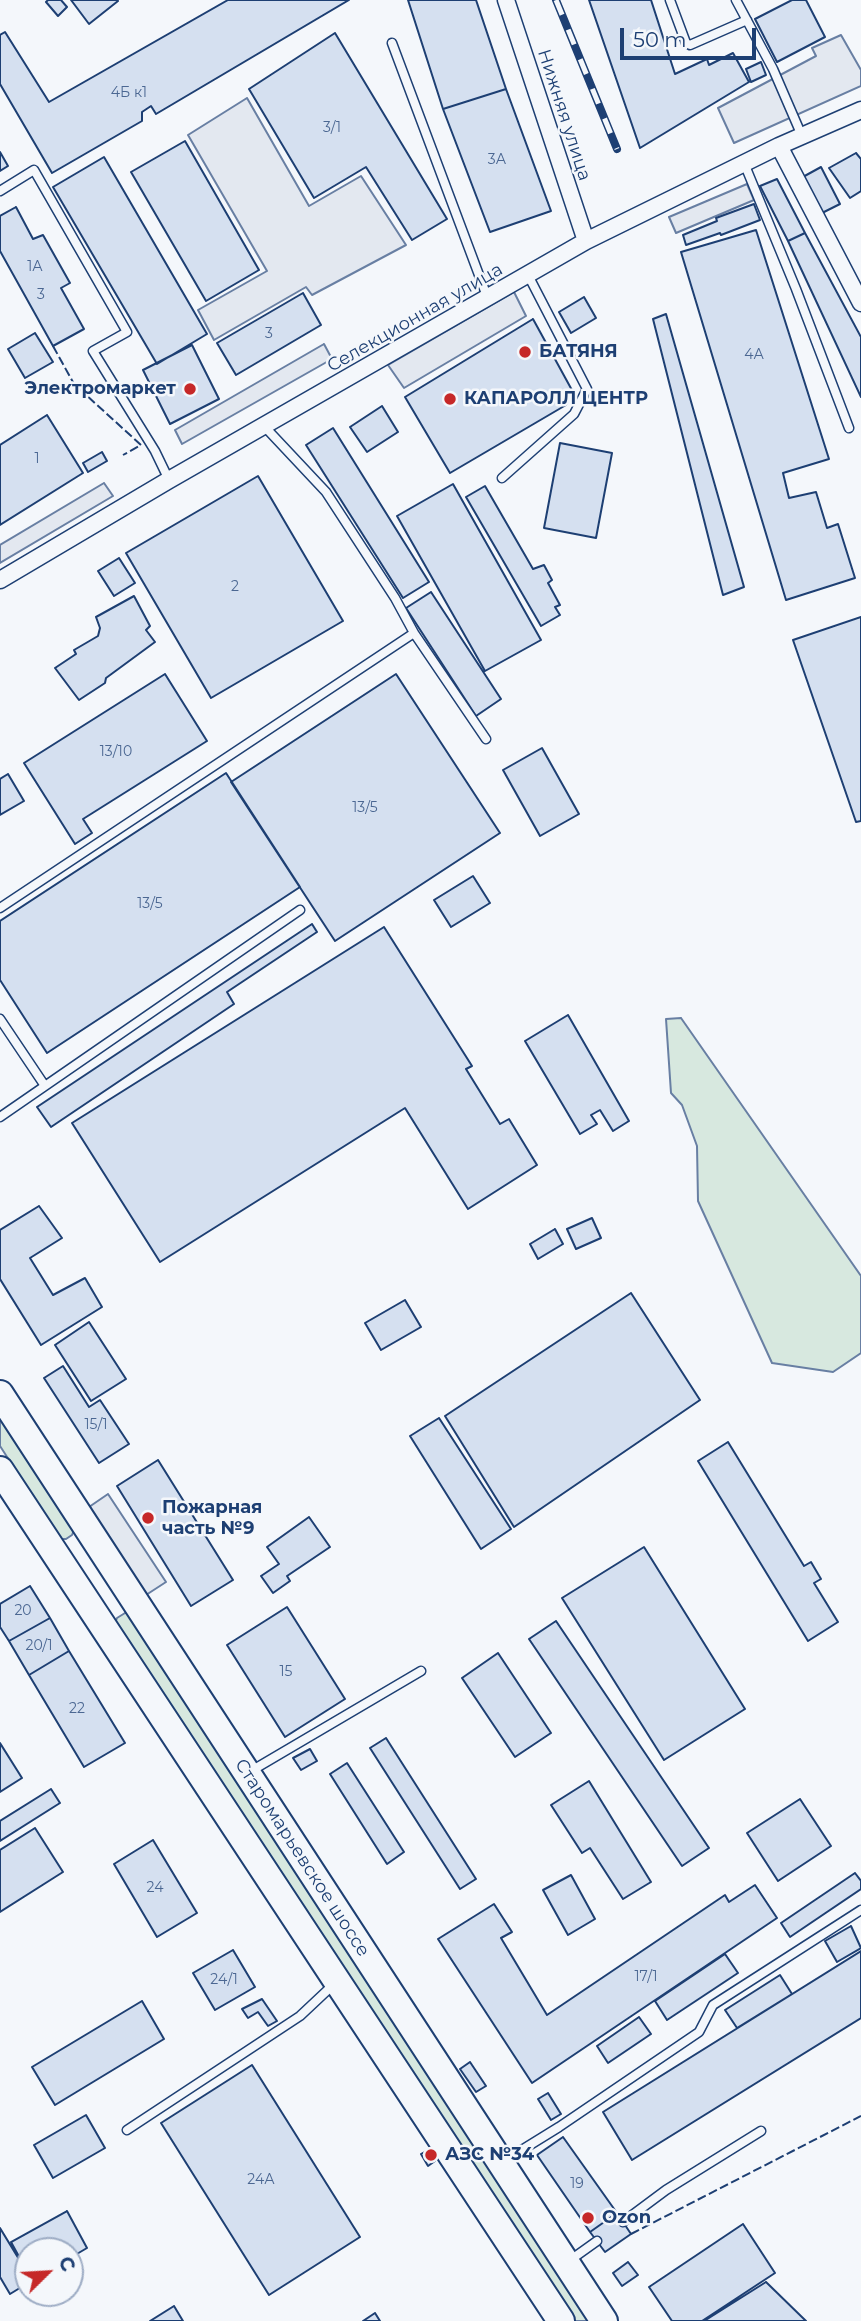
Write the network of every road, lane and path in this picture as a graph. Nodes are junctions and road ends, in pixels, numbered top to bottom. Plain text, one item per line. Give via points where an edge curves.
1 (506, 0) edge
2 (670, 0) edge
3 (736, 0) edge
4 (747, 20) junction
5 (392, 43) dead end
6 (861, 110) edge
7 (802, 136) junction
8 (779, 146) junction
9 (744, 163) junction
10 (0, 191) edge
11 (586, 241) junction
12 (528, 275) junction
13 (488, 299) junction
14 (861, 303) edge
15 (264, 426) junction
16 (849, 428) dead end
17 (502, 478) dead end
18 (169, 480) junction
19 (0, 580) edge
20 (414, 633) junction
21 (486, 739) dead end
22 (0, 908) edge
23 (300, 910) dead end
24 (0, 1019) edge
25 (45, 1086) junction
26 (0, 1117) edge
27 (0, 1394) edge
28 (0, 1470) edge
29 (104, 1555) junction
30 (70, 1578) junction
31 (421, 1671) dead end
32 (247, 1773) junction
33 (861, 1910) edge
34 (338, 1980) junction
35 (127, 2130) dead end
36 (761, 2131) dead end
37 (501, 2163) junction
38 (623, 2222) dead end
39 (597, 2241) dead end
40 (566, 2263) junction
41 (558, 2319) edge
42 (604, 2321) edge

1 - 11 street, Нижняя улица
2 - 4 lane via 690,45
3 - 4 lane
4 - 7 lane
5 - 13 lane
6 - 7 street, Селекционная улица
7 - 8 street, Селекционная улица
8 - 9 street, Селекционная улица
8 - 14 street
9 - 11 street, Селекционная улица
9 - 16 lane
10 - 18 lane via 34,170 127,332 93,351
11 - 12 street, Селекционная улица
12 - 13 street, Селекционная улица
12 - 17 lane via 587,389 573,414
13 - 15 street, Селекционная улица
15 - 18 street, Селекционная улица
15 - 20 lane via 326,492
18 - 19 street, Селекционная улица
20 - 21 lane
20 - 22 lane
23 - 25 lane
24 - 25 lane
25 - 26 lane
27 - 29 main road, Старомарьевское шоссе
28 - 30 main road, Старомарьевское шоссе
29 - 30 main road
29 - 32 main road, Старомарьевское шоссе
30 - 34 main road, Старомарьевское шоссе
31 - 32 lane
32 - 37 main road, Старомарьевское шоссе
33 - 37 lane via 713,2005 699,2032
34 - 35 lane via 300,2016
34 - 41 main road, Старомарьевское шоссе
36 - 38 lane
37 - 40 main road, Старомарьевское шоссе
39 - 40 lane
40 - 42 main road, Старомарьевское шоссе

